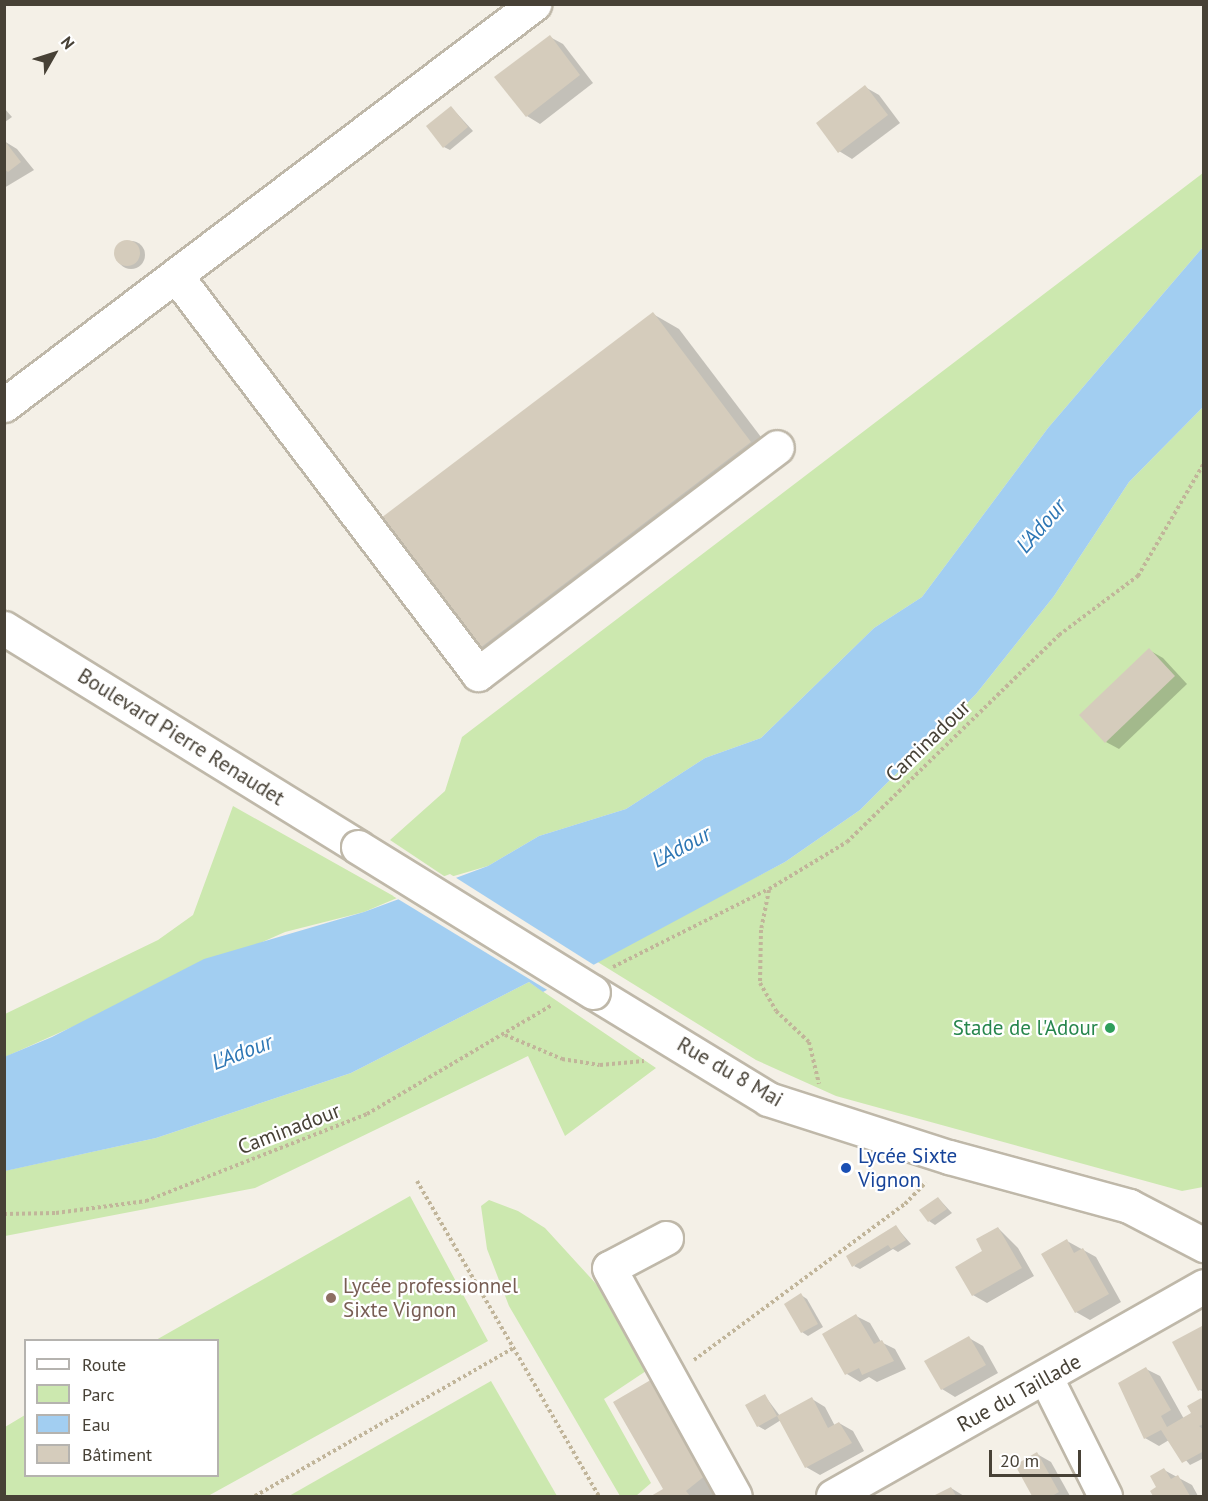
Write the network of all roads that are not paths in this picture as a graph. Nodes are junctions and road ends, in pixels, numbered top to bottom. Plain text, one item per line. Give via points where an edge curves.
1 (534, 4) edge
2 (177, 277) junction
3 (4, 405) edge
4 (777, 447) dead end
5 (4, 628) edge
6 (358, 847) joint
7 (666, 1238) dead end
8 (1202, 1241) edge
9 (1203, 1286) edge
10 (1046, 1378) junction
11 (735, 1497) edge
12 (833, 1497) edge
13 (1105, 1497) edge

1 - 2 street
2 - 3 street
2 - 4 street via 478,674
5 - 6 street, Boulevard Pierre Renaudet
6 - 8 street, Rue du 8 Mai, bridge via 602,980 675,1041 768,1099 949,1157 1129,1206
7 - 11 street via 609,1268
9 - 10 street, Rue du Taillade
10 - 12 street, Rue du Taillade
10 - 13 street

